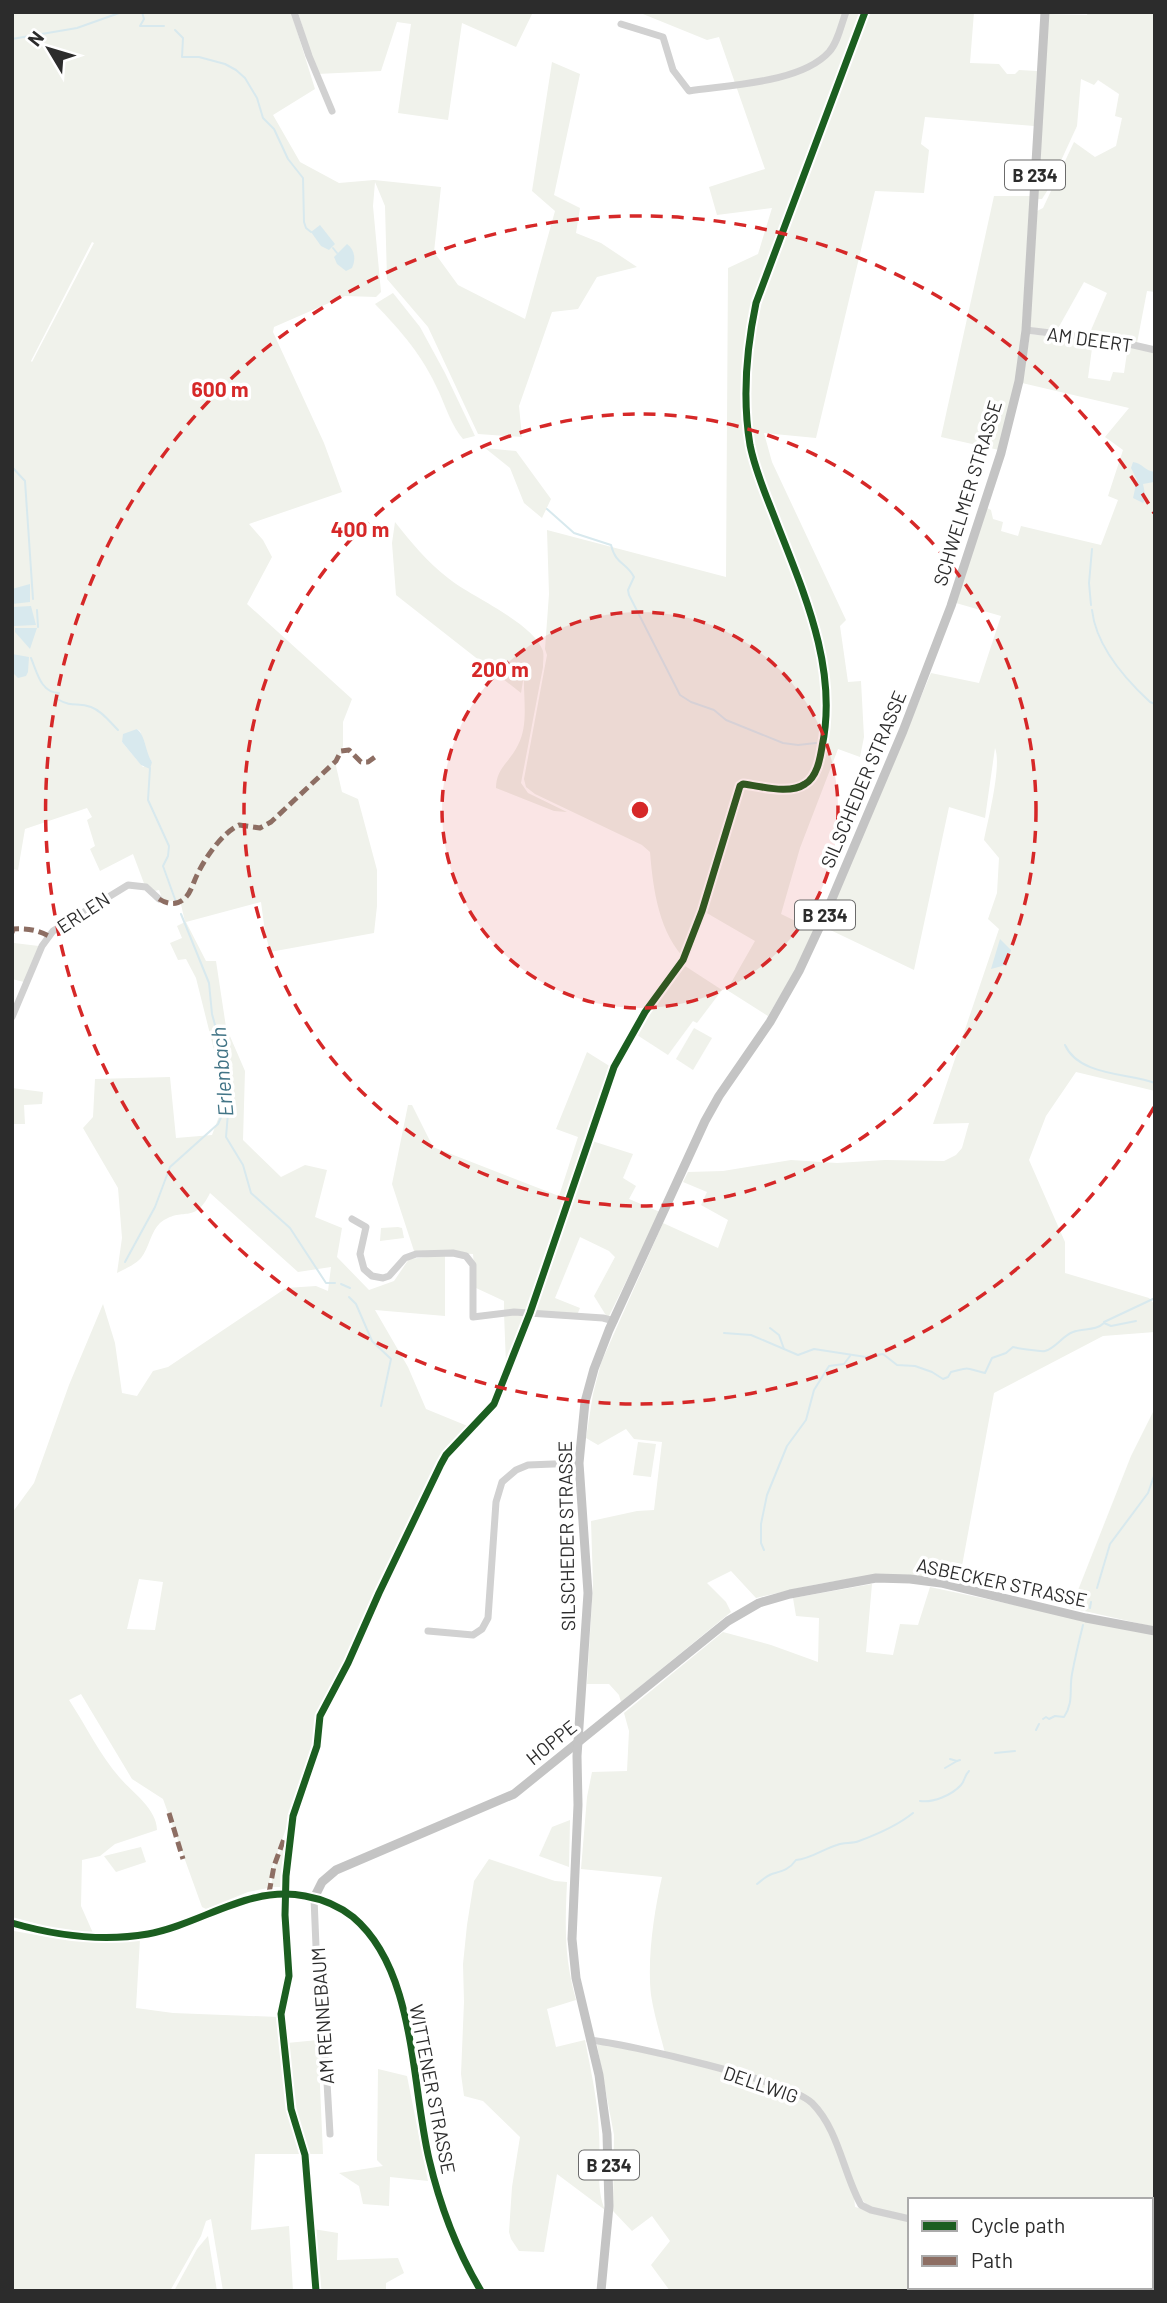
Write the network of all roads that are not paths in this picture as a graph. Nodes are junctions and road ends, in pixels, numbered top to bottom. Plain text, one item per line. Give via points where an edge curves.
1 (294, 12) edge
2 (846, 12) edge
3 (1045, 12) edge
4 (621, 24) dead end
5 (332, 111) dead end
6 (1026, 330) junction
7 (1155, 349) edge
8 (936, 647) joint
9 (159, 900) dead end
10 (12, 1017) edge
11 (352, 1219) dead end
12 (614, 1321) junction
13 (579, 1463) junction
14 (799, 1592) joint
15 (428, 1631) dead end
16 (1155, 1631) edge
17 (578, 1743) junction
18 (559, 1759) junction
19 (578, 1771) junction
20 (314, 1898) junction
21 (12, 1923) edge
22 (590, 2040) junction
23 (330, 2134) dead end
24 (908, 2219) edge
25 (481, 2291) edge
26 (601, 2291) edge

1 - 5 street
2 - 4 street via 832,47 808,67 768,79 689,90 673,70 663,37
3 - 6 main road, SCHWELMER STRASSE / B 234
6 - 7 street, AM DEERT
6 - 8 main road, SCHWELMER STRASSE / B 234 via 1001,453
8 - 12 main road, SILSCHEDER STRASSE / B 234 via 799,971 705,1121
9 - 10 street, ERLEN via 146,887 128,885 53,931
11 - 12 street via 366,1227 360,1254 363,1269 372,1276 389,1276 405,1258 416,1254 466,1256 472,1265 473,1317 514,1311
12 - 13 main road, SILSCHEDER STRASSE / B 234 via 594,1369
13 - 15 street via 528,1465 502,1482 496,1502 488,1618 473,1635
13 - 17 main road, SILSCHEDER STRASSE / B 234 via 588,1593
14 - 16 main road, ASBECKER STRASSE via 876,1578 910,1579
14 - 17 main road, HOPPE via 740,1612
17 - 18 main road, HOPPE
17 - 19 main road, SILSCHEDER STRASSE / B 234
18 - 19 main road
18 - 20 main road, HOPPE via 504,1799 336,1870 321,1882
19 - 22 main road, SILSCHEDER STRASSE / B 234 via 572,1939
20 - 21 main road, WITTENER STRASSE via 292,1893 242,1900 164,1930 111,1938 54,1933
20 - 23 street, AM RENNEBAUM
20 - 25 main road, WITTENER STRASSE via 337,1906 365,1927 388,1962 399,1992 439,2199
22 - 24 street, DELLWIG via 795,2092 812,2103 827,2125 861,2205
22 - 26 main road, SILSCHEDER STRASSE / B 234 via 609,2163

